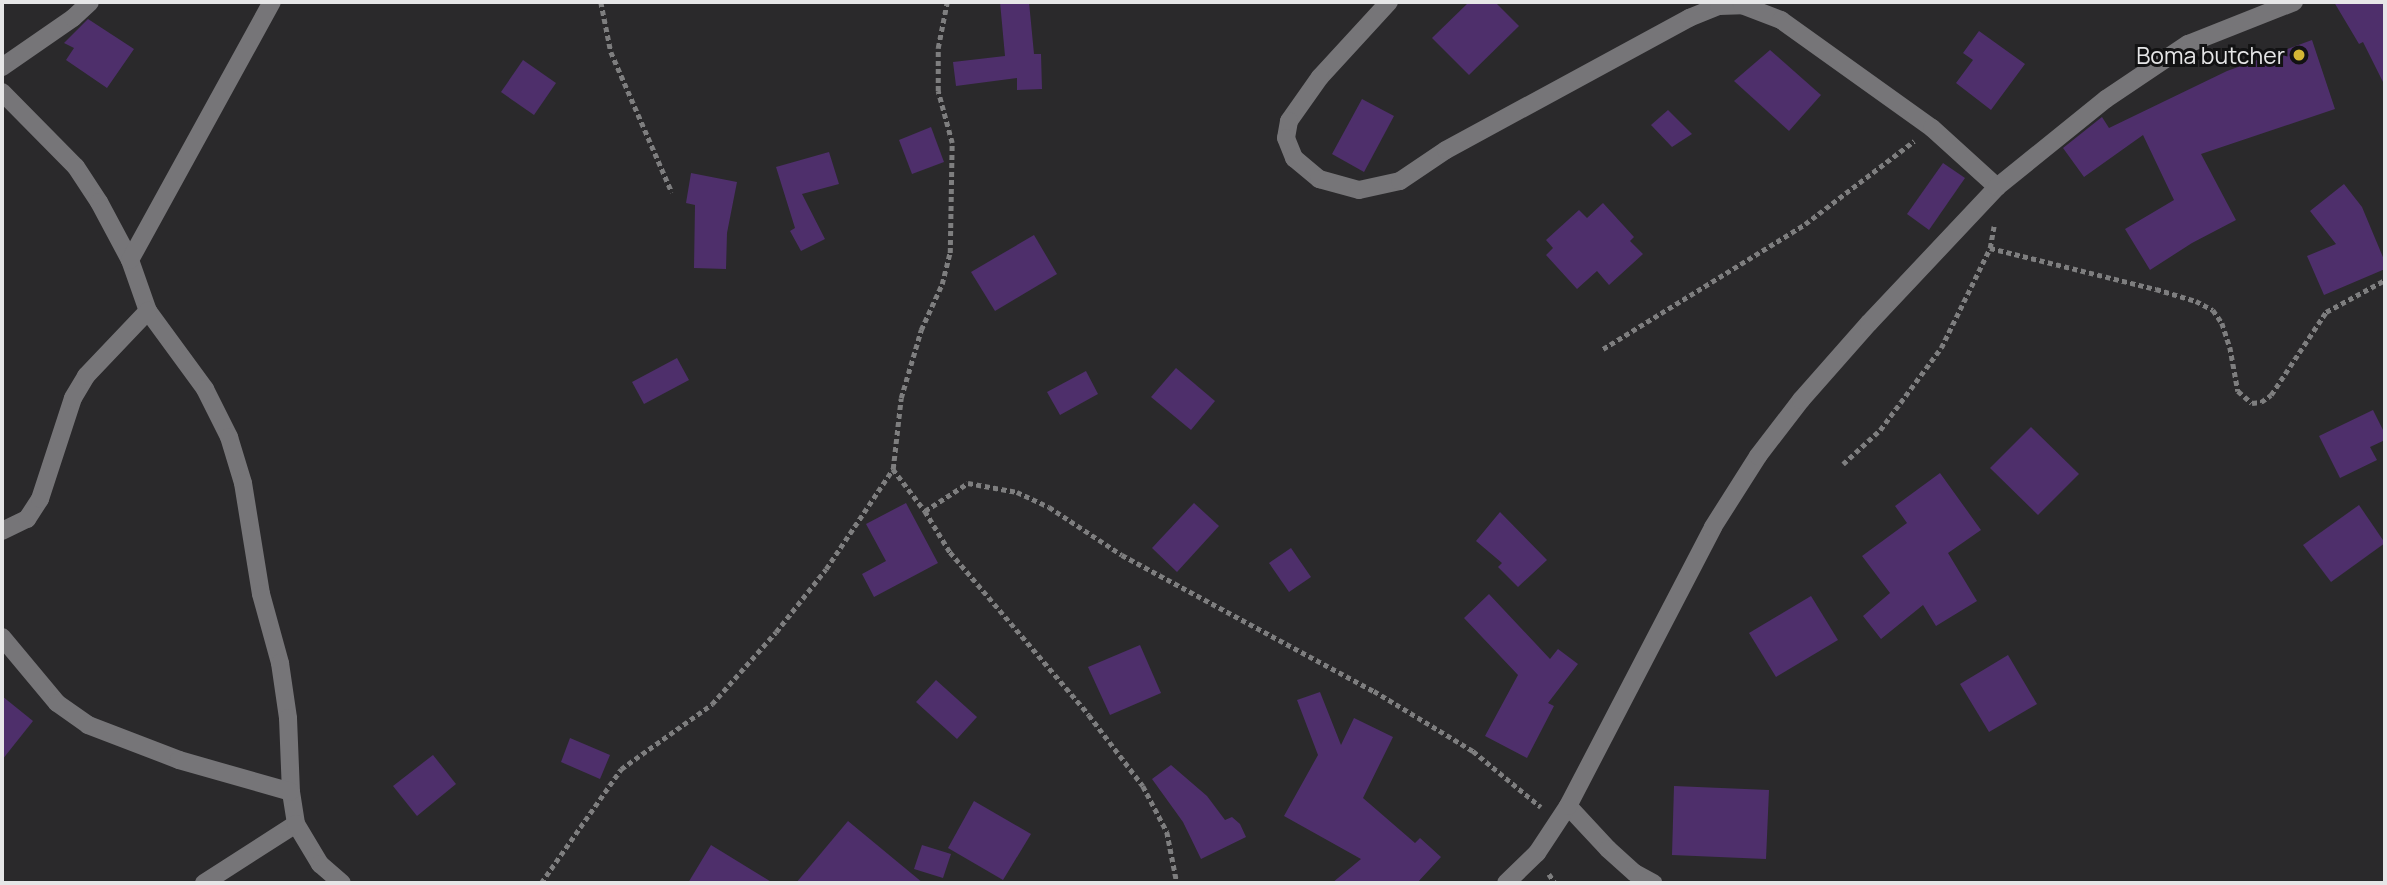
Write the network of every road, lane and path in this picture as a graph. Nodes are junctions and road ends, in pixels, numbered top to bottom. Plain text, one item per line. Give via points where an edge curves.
1 (90, 2) edge
2 (272, 2) edge
3 (601, 2) edge
4 (947, 2) edge
5 (1389, 2) edge
6 (2294, 2) edge
7 (2, 67) edge
8 (2, 92) edge
9 (1932, 128) junction
10 (1997, 187) junction
11 (672, 192) dead end
12 (1990, 248) junction
13 (130, 260) junction
14 (2385, 280) edge
15 (148, 311) junction
16 (1603, 349) dead end
17 (1843, 464) dead end
18 (893, 469) junction
19 (925, 512) junction
20 (2, 531) edge
21 (2, 637) edge
22 (291, 792) junction
23 (1568, 806) junction
24 (1558, 821) junction
25 (296, 824) junction
26 (204, 883) edge
27 (342, 883) edge
28 (541, 883) edge
29 (1177, 883) edge
30 (1507, 883) edge
31 (1653, 883) edge

1 - 7 street
2 - 13 street
3 - 11 path via 611,51
4 - 18 path via 938,48 938,80 952,143 950,253 901,398
5 - 9 street via 1320,77 1289,121 1286,138 1294,158 1319,179 1359,190 1400,181 1529,104 1719,6 1742,5 1781,20
6 - 10 street via 2188,44 2106,99
8 - 13 street via 76,167
9 - 10 street
9 - 16 path via 1805,224
10 - 12 path
10 - 23 street via 1801,400 1758,456 1713,527
12 - 14 path via 2156,289 2213,310 2230,347 2238,391 2252,403 2271,395 2326,312
12 - 17 path via 1923,375 1880,430
13 - 15 street
15 - 20 street via 86,376 73,398 40,499 27,519
15 - 22 street via 205,389 229,437 243,483 261,594 284,690
18 - 19 path
18 - 28 path via 826,569 776,632 712,704 621,769
19 - 24 path via 968,483 1017,492 1049,507 1122,555 1374,691 1473,751
19 - 29 path via 950,552 1089,715 1143,786 1167,832
21 - 22 street via 57,704 88,725 178,760
22 - 25 street
23 - 24 street
23 - 31 street via 1608,849
24 - 30 street via 1537,853
25 - 26 street
25 - 27 street via 320,864

